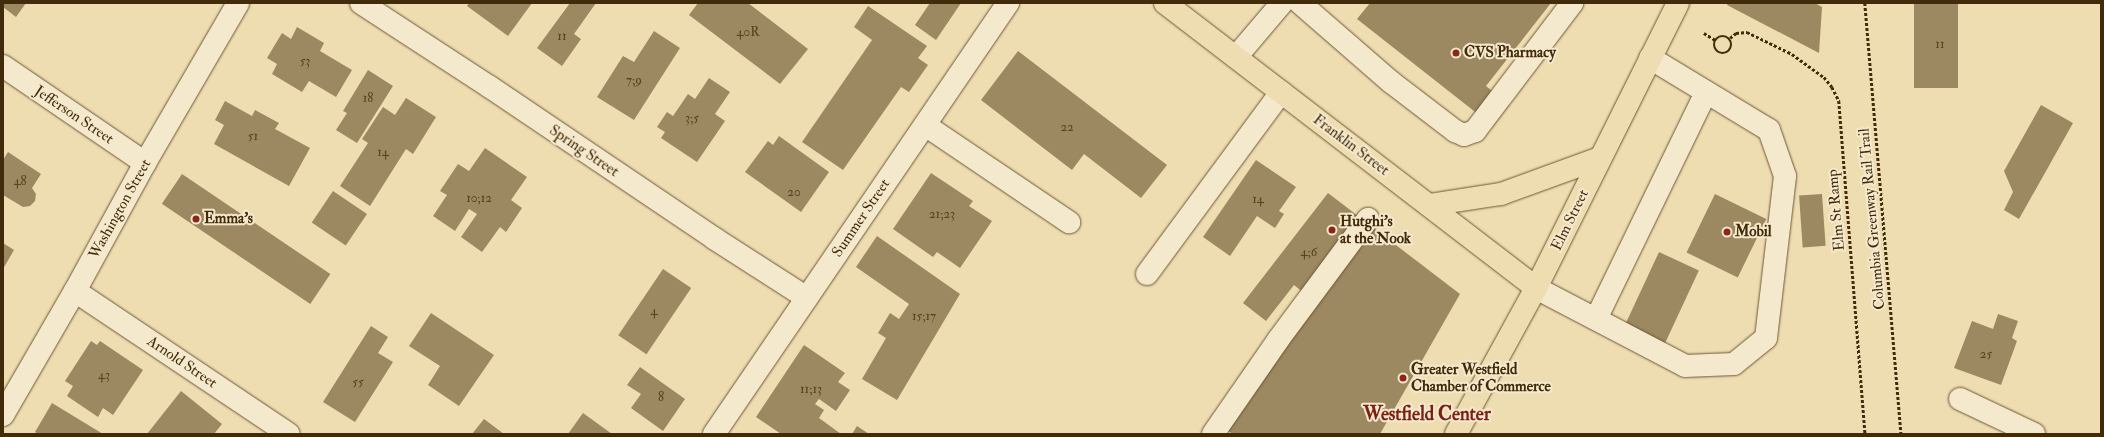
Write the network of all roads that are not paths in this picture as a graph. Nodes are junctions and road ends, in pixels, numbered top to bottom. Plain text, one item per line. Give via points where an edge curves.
1 (238, 3) edge
2 (361, 3) edge
3 (1008, 3) edge
4 (1165, 3) edge
5 (1282, 3) edge
6 (1300, 3) edge
7 (1572, 3) edge
8 (1678, 3) edge
9 (1236, 57) junction
10 (1650, 58) junction
11 (3, 66) edge
12 (1281, 92) junction
13 (1706, 92) junction
14 (925, 125) junction
15 (1600, 158) junction
16 (145, 163) junction
17 (1429, 205) junction
18 (1368, 219) dead end
19 (1069, 222) dead end
20 (1147, 274) dead end
21 (1536, 288) junction
22 (75, 291) junction
23 (807, 298) junction
24 (1596, 319) junction
25 (1960, 399) dead end
26 (3, 416) edge
27 (289, 434) edge
28 (714, 434) edge
29 (1213, 434) edge
30 (1456, 434) edge
31 (2034, 434) edge

1 - 16 street, Washington Street
2 - 23 street, Spring Street
3 - 14 street, Summer Street
4 - 9 main road, Franklin Street
5 - 9 street
6 - 7 street via 1391,82 1464,135 1475,131
8 - 10 main road, Elm Street
9 - 12 main road, Franklin Street
10 - 13 street
10 - 15 main road, Elm Street
11 - 16 street, Jefferson Street
12 - 17 main road, Franklin Street
12 - 20 street
13 - 24 street
13 - 24 street via 1770,130 1785,176 1766,338 1734,364 1685,366
14 - 19 street
14 - 23 street, Summer Street
15 - 17 main road via 1501,194
15 - 21 main road, Elm Street
16 - 22 street, Washington Street
17 - 21 main road, Franklin Street
18 - 29 street via 1278,340
21 - 24 street
21 - 30 main road, Elm Street
22 - 26 street, Washington Street
22 - 27 street, Arnold Street
23 - 28 street, Summer Street
25 - 31 street

